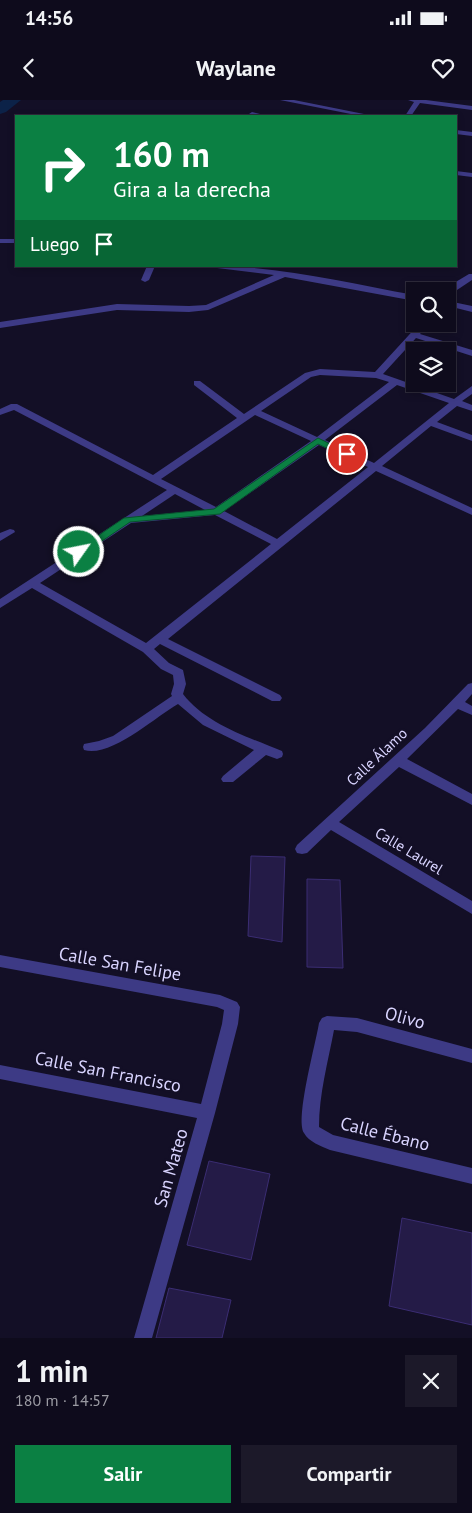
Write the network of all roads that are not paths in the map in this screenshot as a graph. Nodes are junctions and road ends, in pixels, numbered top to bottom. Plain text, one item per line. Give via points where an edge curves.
1 (283, 100) edge
2 (416, 100) edge
3 (472, 108) edge
4 (252, 114) dead end
5 (257, 115) edge
6 (366, 115) edge
7 (408, 115) edge
8 (457, 132) edge
9 (472, 134) edge
10 (457, 173) edge
11 (472, 175) edge
12 (0, 241) edge
13 (15, 241) edge
14 (151, 267) edge
15 (225, 267) edge
16 (284, 274) junction
17 (472, 276) edge
18 (145, 280) dead end
19 (456, 286) edge
20 (406, 296) edge
21 (456, 306) edge
22 (472, 310) edge
23 (0, 325) edge
24 (417, 332) edge
25 (414, 336) junction
26 (472, 354) edge
27 (377, 375) junction
28 (395, 382) junction
29 (197, 384) dead end
30 (472, 389) edge
31 (454, 403) junction
32 (472, 408) edge
33 (254, 411) junction
34 (0, 412) edge
35 (243, 418) junction
36 (430, 423) junction
37 (472, 438) edge
38 (318, 441) junction
39 (376, 467) junction
40 (153, 478) junction
41 (174, 490) junction
42 (216, 512) junction
43 (472, 512) edge
44 (128, 520) junction
45 (0, 528) edge
46 (0, 538) edge
47 (278, 544) junction
48 (31, 584) junction
49 (0, 604) edge
50 (159, 640) junction
51 (147, 649) junction
52 (472, 687) edge
53 (180, 698) junction
54 (276, 698) dead end
55 (457, 704) junction
56 (472, 711) edge
57 (89, 747) dead end
58 (264, 749) junction
59 (277, 754) dead end
60 (397, 760) junction
61 (228, 780) dead end
62 (472, 800) edge
63 (330, 823) junction
64 (302, 849) dead end
65 (472, 908) edge
66 (0, 961) edge
67 (232, 1007) joint
68 (327, 1023) joint
69 (472, 1056) edge
70 (0, 1072) edge
71 (207, 1112) junction
72 (472, 1176) edge
73 (143, 1338) edge

1 - 6 street
2 - 3 street
2 - 7 street
4 - 5 street
8 - 9 street
10 - 11 street
12 - 13 street
14 - 18 street
15 - 16 street
16 - 20 street
16 - 23 street via 208,307 189,310 117,307
17 - 19 street
21 - 22 street
24 - 25 street
25 - 26 street
25 - 27 street
27 - 28 street
27 - 33 street via 320,372 308,375
28 - 31 street
28 - 38 street
29 - 35 street
30 - 31 street
31 - 32 street
31 - 36 street
33 - 35 street
33 - 38 street
34 - 40 street via 14,406
35 - 40 street
36 - 37 street
36 - 39 street
38 - 39 street
38 - 42 street
39 - 43 street
39 - 47 street
40 - 41 street
41 - 42 street
41 - 44 street
42 - 44 street
42 - 47 street
44 - 48 street
45 - 46 street via 10,532
47 - 50 street
48 - 49 street
48 - 51 street
50 - 51 street
50 - 54 street
51 - 53 street via 165,666 179,673 177,694
52 - 55 street, Calle Álamo
53 - 57 street via 126,733
53 - 58 street via 217,727
55 - 56 street
55 - 60 street, Calle Álamo
58 - 59 street
58 - 61 street
60 - 62 street
60 - 63 street, Calle Álamo
63 - 64 street, Calle Álamo
63 - 65 street, Calle Laurel
66 - 67 street, Calle San Felipe via 220,1001
67 - 71 street, San Mateo
68 - 69 street, Olivo via 357,1025
68 - 72 street, Calle Ébano via 310,1109 311,1130 330,1142
70 - 71 street, Calle San Francisco
71 - 73 street, San Mateo

